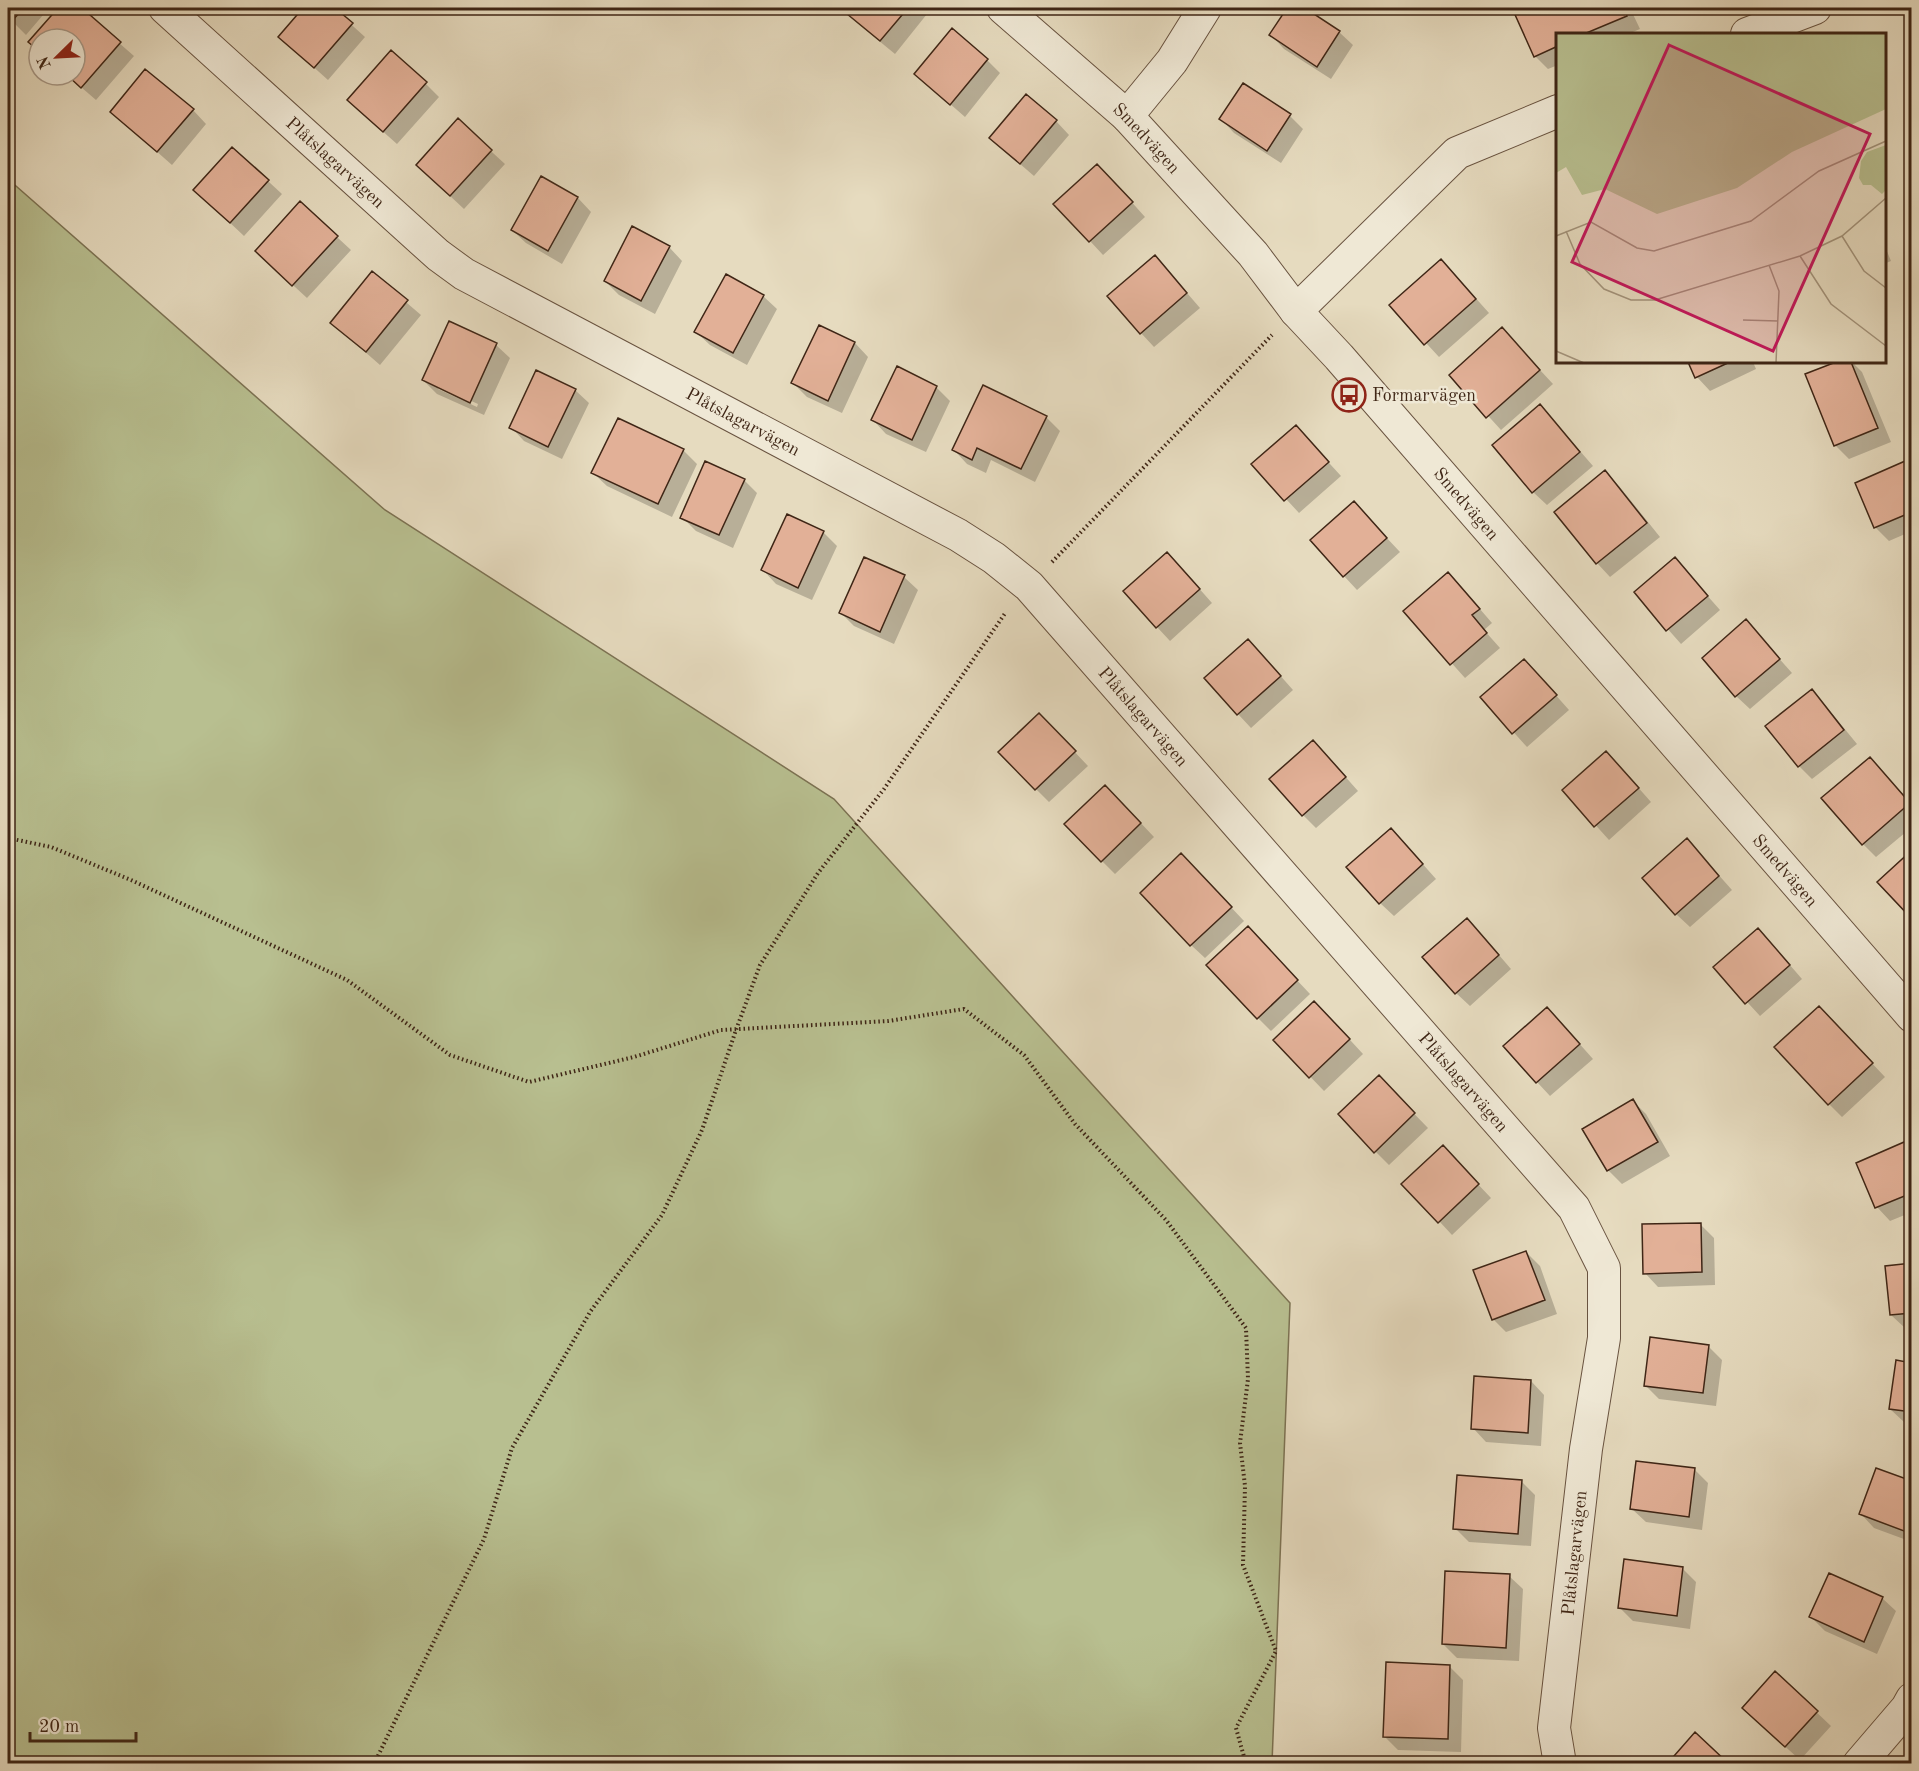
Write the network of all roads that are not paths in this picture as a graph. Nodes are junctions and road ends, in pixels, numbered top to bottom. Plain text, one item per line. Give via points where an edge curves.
1 (165, 8) edge
2 (1003, 8) edge
3 (1204, 8) edge
4 (1815, 8) edge
5 (1750, 33) edge
6 (1556, 111) edge
7 (1127, 116) junction
8 (1296, 311) junction
9 (1911, 1016) edge
10 (1911, 1700) edge
11 (1560, 1764) edge
12 (1859, 1764) edge

1 - 11 street, Plåtslagarvägen via 438,255 464,274 958,535 994,558 1020,596 1574,1208 1604,1268 1604,1338 1586,1449 1554,1728
2 - 7 street, Smedvägen
3 - 7 street via 1172,61
4 - 5 street
6 - 8 street via 1457,153
7 - 8 street, Smedvägen via 1253,254
8 - 9 street, Smedvägen
10 - 12 street

